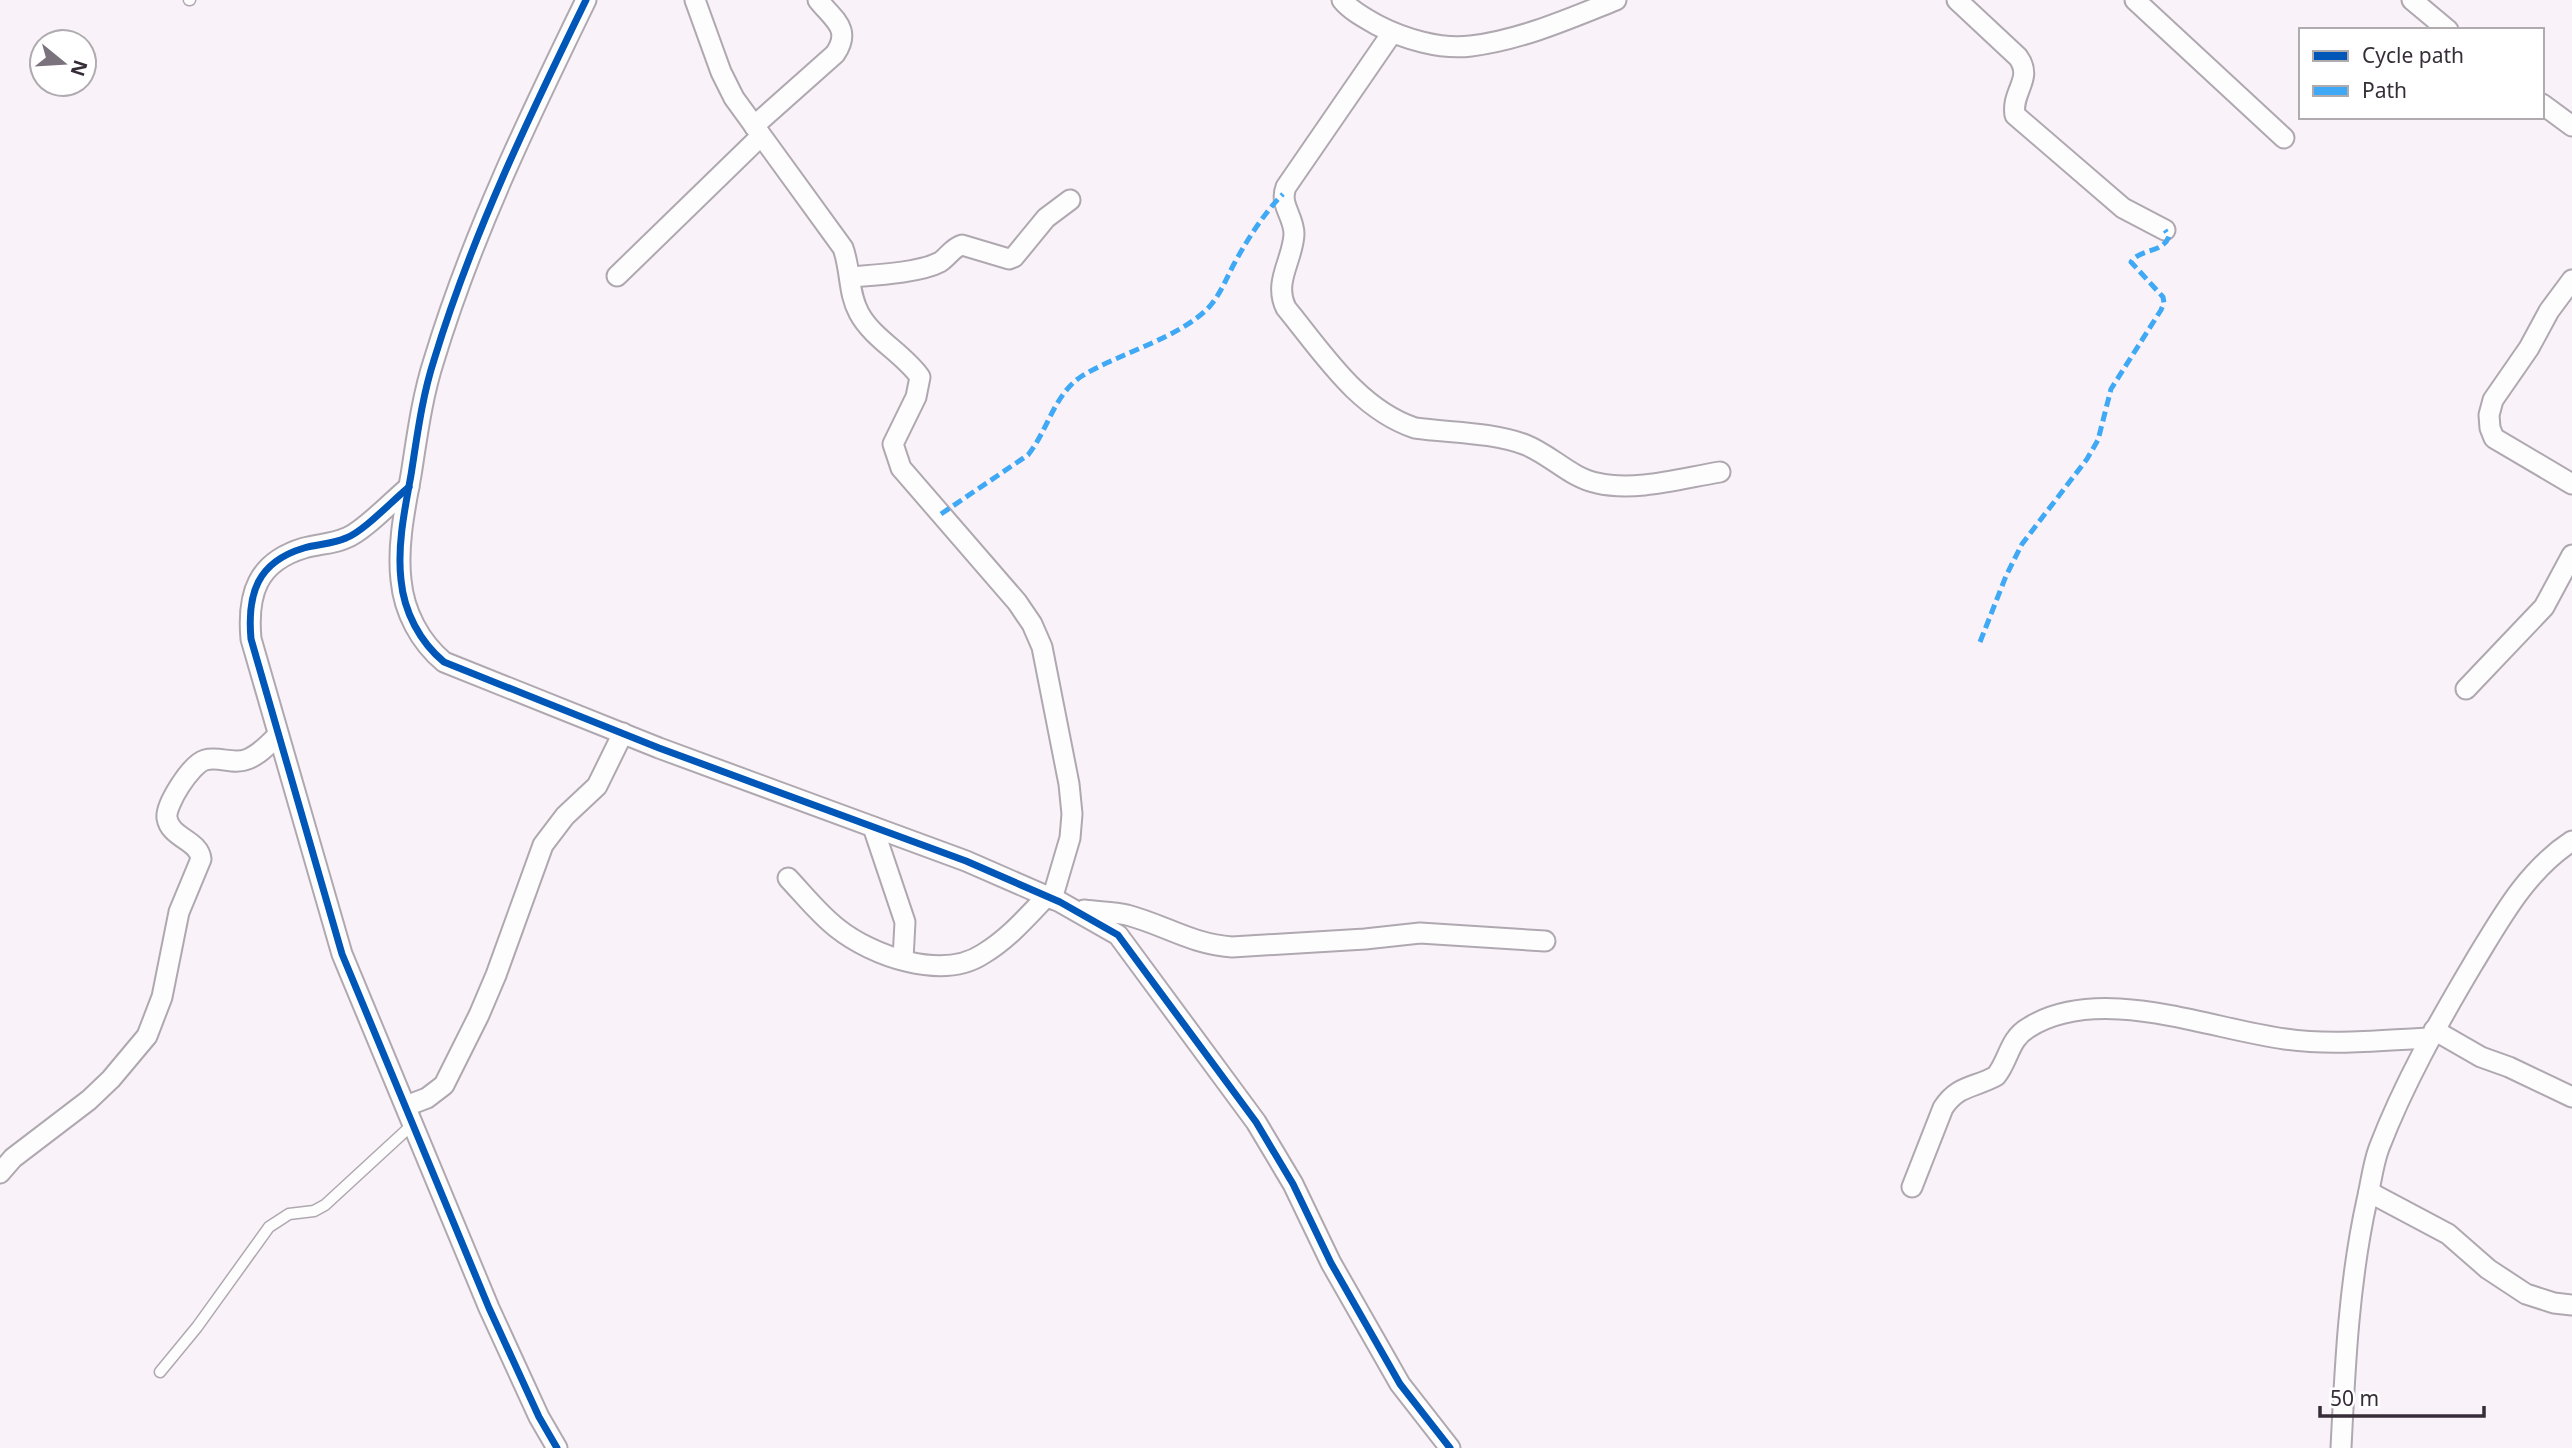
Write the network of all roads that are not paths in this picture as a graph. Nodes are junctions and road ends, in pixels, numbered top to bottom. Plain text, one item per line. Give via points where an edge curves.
1 (586, 0) edge
2 (695, 0) edge
3 (818, 0) edge
4 (1342, 0) edge
5 (1616, 0) edge
6 (1956, 0) edge
7 (2136, 0) edge
8 (2412, 0) edge
9 (2446, 28) edge
10 (1392, 33) junction
11 (2544, 105) edge
12 (2572, 126) edge
13 (757, 131) junction
14 (2284, 138) dead end
15 (1070, 200) dead end
16 (2165, 230) dead end
17 (617, 276) dead end
18 (850, 277) junction
19 (2572, 281) edge
20 (1720, 472) dead end
21 (2572, 484) edge
22 (409, 487) junction
23 (2572, 555) edge
24 (2466, 689) dead end
25 (623, 733) junction
26 (278, 735) junction
27 (873, 827) junction
28 (2572, 841) edge
29 (788, 878) dead end
30 (1049, 897) junction
31 (1072, 908) junction
32 (1545, 941) dead end
33 (903, 959) junction
34 (2432, 1034) junction
35 (2572, 1097) edge
36 (409, 1115) junction
37 (0, 1173) edge
38 (1912, 1187) dead end
39 (2369, 1192) junction
40 (2572, 1305) edge
41 (160, 1372) dead end
42 (557, 1448) edge
43 (1450, 1448) edge
44 (2341, 1448) edge

1 - 22 street via 520,135 465,269 433,363
2 - 13 street via 721,72
3 - 13 street via 842,29 842,44
4 - 10 street
5 - 10 street via 1509,38 1470,46 1438,45
6 - 16 street via 2024,66 2015,115 2123,208
7 - 14 street
8 - 9 street
10 - 20 street via 1286,187 1284,202 1294,232 1281,284 1286,308 1358,393 1385,415 1415,428 1514,441 1596,483 1640,484
11 - 12 street
13 - 17 street
13 - 18 street via 843,248
15 - 18 street via 1046,218 1009,259 962,245 939,262
18 - 30 street via 853,300 866,325 920,377 916,397 894,444 901,468 1017,602 1042,647 1072,814 1070,838
19 - 21 street via 2498,391 2489,415 2494,438 2502,445
22 - 25 street via 401,580 418,633 431,651 444,662
22 - 26 street via 347,538 284,556 268,567 258,582 249,616 251,639
23 - 24 street via 2544,607
25 - 27 street
25 - 36 street via 597,786 543,845 496,975 450,1075
26 - 36 street via 342,954
26 - 37 street via 247,760 206,760 189,774 169,805 172,829 200,851 201,859 179,912 162,997 147,1036 89,1100
27 - 30 street
27 - 33 street via 905,922
28 - 34 street via 2539,867 2511,901
29 - 33 street via 838,929
30 - 31 street
30 - 33 street via 1009,934 963,964 938,967
31 - 32 street via 1125,915 1187,939 1232,947 1420,933
31 - 43 street via 1118,935 1256,1122 1400,1384
34 - 35 street
34 - 38 street via 2330,1042 2287,1040 2134,1009 2073,1012 2048,1019 2015,1038 1996,1076 1949,1098
34 - 39 street via 2378,1151
36 - 41 lane via 325,1205 289,1214 269,1227
36 - 42 street via 489,1308
39 - 40 street via 2448,1234 2526,1294
39 - 44 street via 2353,1287

